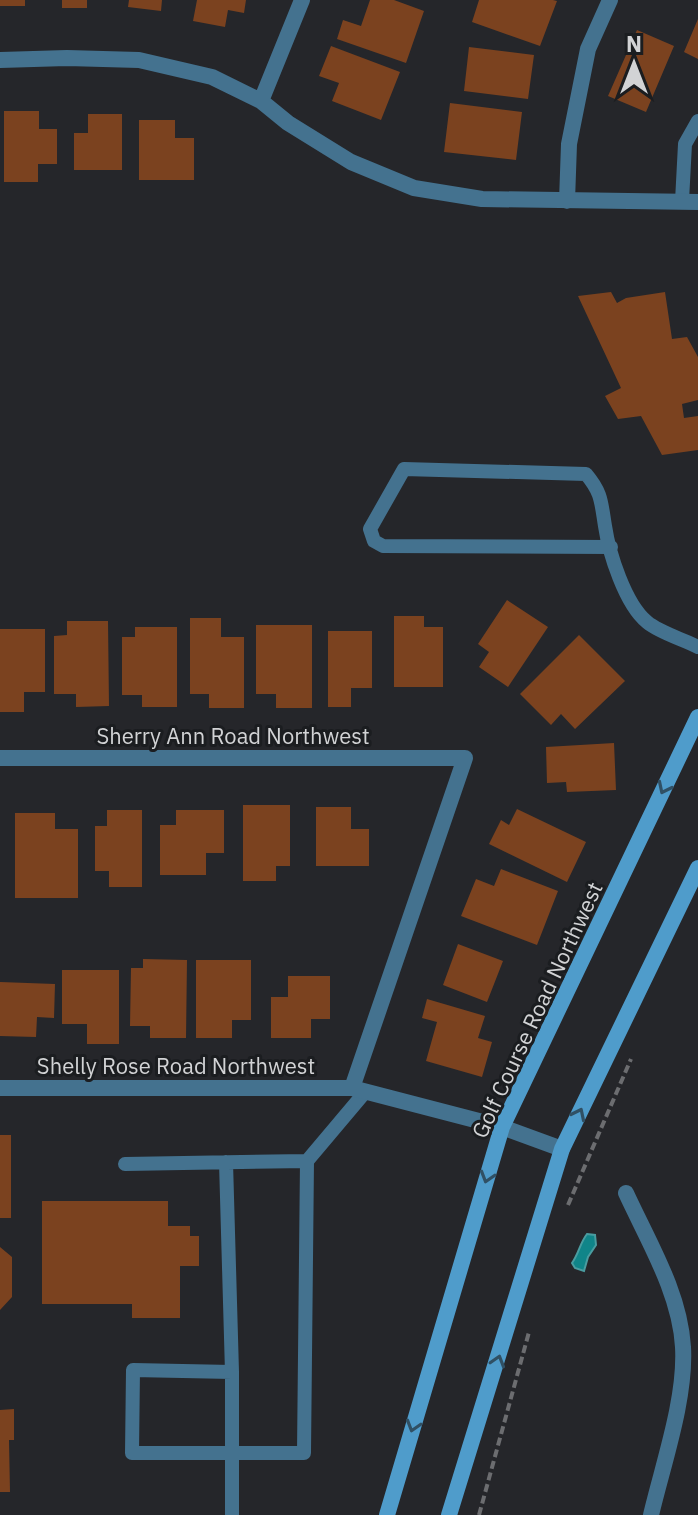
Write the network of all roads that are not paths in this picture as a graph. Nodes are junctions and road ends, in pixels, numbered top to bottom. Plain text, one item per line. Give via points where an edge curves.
1 (302, 0) edge
2 (610, 0) edge
3 (0, 60) edge
4 (261, 101) junction
5 (698, 121) edge
6 (567, 201) junction
7 (690, 202) edge
8 (611, 547) junction
9 (698, 647) edge
10 (698, 717) edge
11 (0, 758) edge
12 (698, 868) edge
13 (0, 1088) edge
14 (359, 1089) junction
15 (502, 1127) junction
16 (562, 1149) junction
17 (307, 1161) junction
18 (226, 1162) junction
19 (125, 1164) dead end
20 (626, 1193) dead end
21 (232, 1372) junction
22 (232, 1453) junction
23 (232, 1515) edge
24 (387, 1515) edge
25 (449, 1515) edge
26 (651, 1515) edge

1 - 4 street
2 - 6 street via 588,49 569,144
3 - 4 street via 139,60 212,77
4 - 6 street via 351,162 414,188 482,199
5 - 7 lane via 685,144
6 - 7 street
8 - 8 lane via 600,492 586,474 404,469 370,529 374,541 383,546
8 - 9 lane via 625,593 647,622
10 -> 15 main road, Golf Course Road Northwest
11 - 14 street, Sherry Ann Road Northwest via 465,758
16 -> 12 main road
13 - 14 street, Shelly Rose Road Northwest
14 - 15 street, Shelly Rose Road Northwest
14 - 17 lane
15 - 16 street, Shelly Rose Road Northwest
15 -> 24 main road, Golf Course Road Northwest
25 -> 16 main road
17 - 18 lane
17 - 22 lane via 304,1453
18 - 19 lane
18 - 21 lane
20 - 26 street via 672,1293 683,1347 678,1406
21 - 22 lane
21 - 22 lane via 133,1370 132,1453
22 - 23 lane

